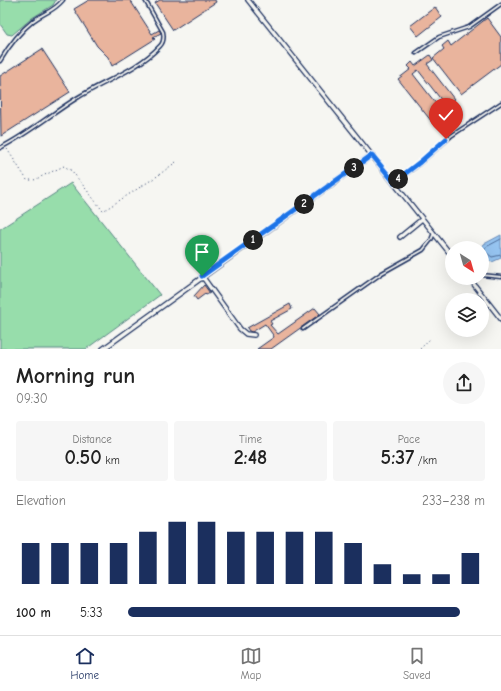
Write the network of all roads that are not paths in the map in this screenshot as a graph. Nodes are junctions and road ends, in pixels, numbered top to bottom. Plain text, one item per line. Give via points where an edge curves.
1 (63, 0) edge
2 (145, 0) edge
3 (248, 0) edge
4 (256, 0) edge
5 (252, 4) junction
6 (501, 4) edge
7 (416, 53) dead end
8 (0, 62) edge
9 (501, 103) edge
10 (0, 148) edge
11 (372, 155) junction
12 (394, 182) junction
13 (422, 219) junction
14 (434, 233) junction
15 (400, 236) dead end
16 (445, 247) edge
17 (202, 276) junction
18 (489, 276) edge
19 (501, 277) edge
20 (474, 285) edge
21 (501, 319) edge
22 (303, 329) dead end
23 (254, 335) dead end
24 (103, 349) edge

1 - 8 lane via 56,8 23,30 10,44
2 - 10 lane via 163,32 161,45 127,71 79,96 29,132
3 - 5 street
4 - 5 street
5 - 11 street
6 - 7 lane via 469,27 439,37
9 - 12 lane via 451,136
11 - 12 street
11 - 17 street
12 - 13 street
13 - 14 street
13 - 15 street
14 - 16 street
14 - 22 lane via 423,250 382,273
17 - 23 street via 240,329 246,334
17 - 24 street
18 - 19 lane
20 - 21 street

